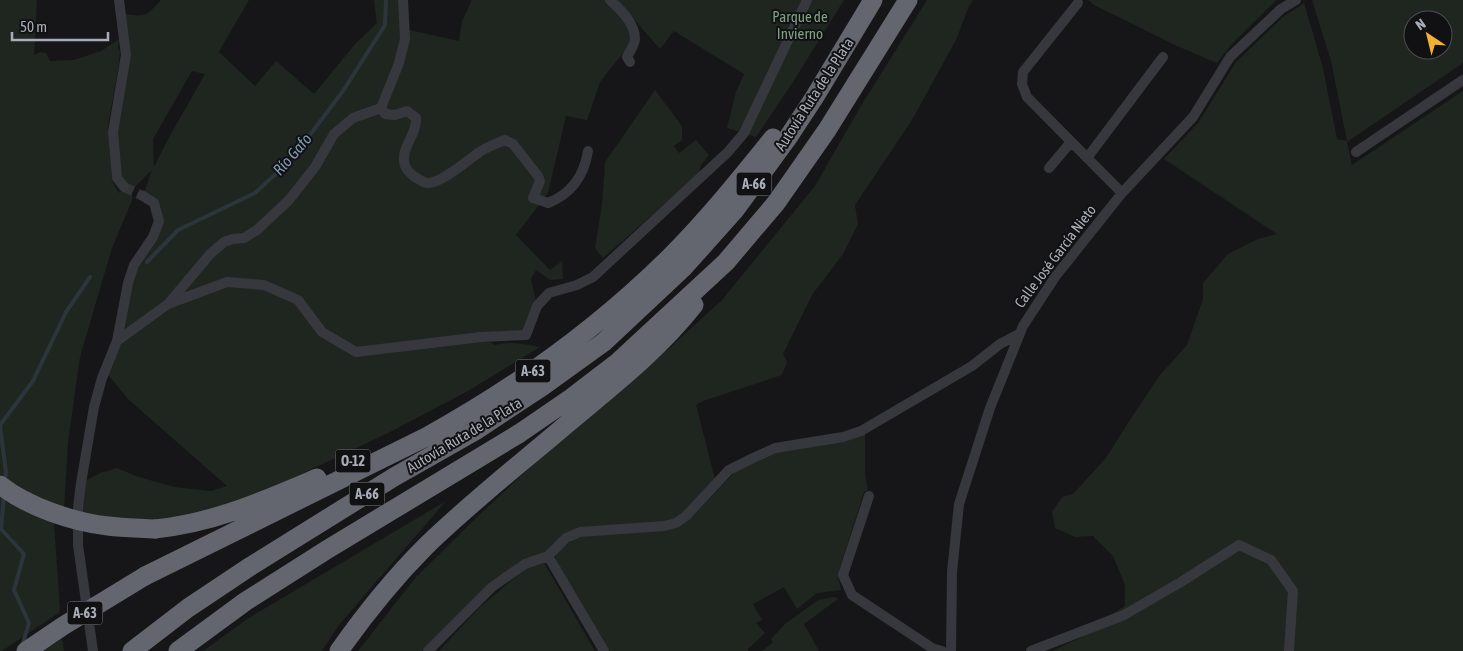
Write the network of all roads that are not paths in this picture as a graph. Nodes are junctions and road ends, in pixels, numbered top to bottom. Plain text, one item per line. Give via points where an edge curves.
1 (119, 0) edge
2 (403, 0) edge
3 (610, 0) edge
4 (806, 0) edge
5 (873, 0) edge
6 (908, 0) edge
7 (1296, 0) edge
8 (1078, 3) dead end
9 (838, 57) junction
10 (1163, 57) dead end
11 (630, 62) dead end
12 (1463, 80) edge
13 (381, 108) junction
14 (1071, 142) junction
15 (588, 151) dead end
16 (1356, 152) dead end
17 (1088, 158) junction
18 (1049, 168) dead end
19 (124, 187) tunnel mouth
20 (1122, 193) junction
21 (143, 196) tunnel mouth
22 (726, 262) junction
23 (168, 304) junction
24 (1019, 334) junction
25 (117, 341) junction
26 (541, 366) junction
27 (0, 484) edge
28 (869, 496) dead end
29 (548, 556) junction
30 (26, 651) edge
31 (93, 651) edge
32 (132, 651) edge
33 (178, 651) edge
34 (339, 651) edge
35 (428, 651) edge
36 (604, 651) edge
37 (942, 651) edge
38 (951, 651) edge
39 (1031, 651) edge
40 (1289, 651) edge

1 - 19 street via 126,55 113,132 117,178
2 - 13 street via 405,39
3 - 11 street via 634,28 636,40 627,57
4 - 23 street via 744,133 728,152 593,277 549,294 537,306 526,335 356,352 322,332 298,300 264,284 226,282
5 - 9 highway, Autovía Ruta de la Plata / A-66
6 - 22 highway, Autovía Ruta de la Plata / A-66 via 776,204
7 - 20 street, Calle José García Nieto via 1281,9 1230,57 1193,117
8 - 14 street via 1023,72 1022,84 1027,97
9 - 26 highway, A-63 via 723,200 669,258 595,325
9 - 32 highway, Autovía Ruta de la Plata / A-66 via 787,139 735,210 684,267 604,342 475,431 251,566
10 - 17 street
12 - 16 street
13 - 15 street via 385,114 408,111 416,118 404,163 406,170 427,183 449,174 482,151 505,140 513,144 538,176 540,182 534,198 548,203 561,198 572,187 581,174
13 - 23 street via 353,118 334,134 315,168 288,200 257,230 244,238 224,242 210,254
14 - 17 street
14 - 18 street
17 - 20 street
20 - 24 street, Calle José García Nieto via 1055,277
21 - 25 street via 154,203 160,221 134,265
22 - 33 highway, Autovía Ruta de la Plata / A-66 via 618,362 571,398 520,433 246,601
22 - 34 highway via 682,320 642,360 426,546 372,606
23 - 25 street
24 - 29 street via 972,366 861,431 775,448 729,470 676,523 580,532 566,538
24 - 38 street, Calle José García Nieto via 990,408 959,504 952,572
25 - 31 street via 94,407 78,507 78,545
26 - 27 highway, O-12, bridge via 375,450 265,500 225,516 192,524 155,529 107,526 45,510
26 - 30 highway, A-63, bridge via 426,436 145,576
28 - 37 street via 843,575 852,595 932,648
29 - 35 street via 525,564 492,587
29 - 36 street
39 - 40 street via 1124,615 1239,545 1271,560 1293,591

